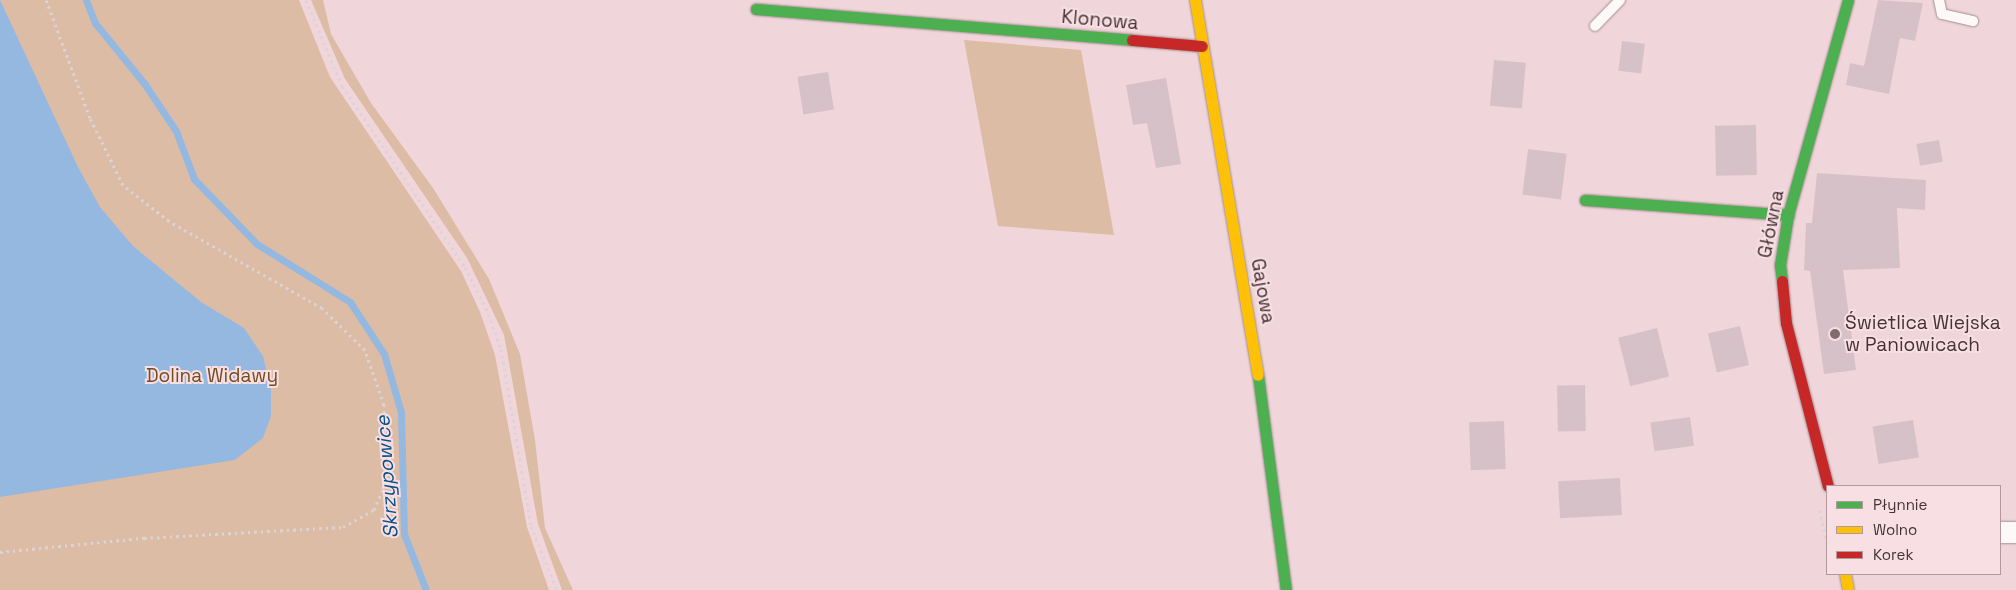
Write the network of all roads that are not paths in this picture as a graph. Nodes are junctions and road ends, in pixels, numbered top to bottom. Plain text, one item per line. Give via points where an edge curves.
1 (1195, 0) edge
2 (1620, 0) edge
3 (1848, 0) edge
4 (1939, 0) edge
5 (756, 9) dead end
6 (1973, 20) dead end
7 (1595, 26) dead end
8 (1202, 46) junction
9 (1585, 200) dead end
10 (1788, 215) junction
11 (1828, 485) edge
12 (2001, 532) edge
13 (2016, 532) edge
14 (1845, 575) edge
15 (1286, 590) edge
16 (1848, 590) edge

1 - 8 street, Gajowa
2 - 7 lane
3 - 10 street, Główna
4 - 6 lane via 1942,14
5 - 8 street, Klonowa
8 - 15 street, Gajowa via 1252,328
9 - 10 street
10 - 11 street, Główna via 1782,240 1780,293 1794,363
12 - 13 street
14 - 16 street

